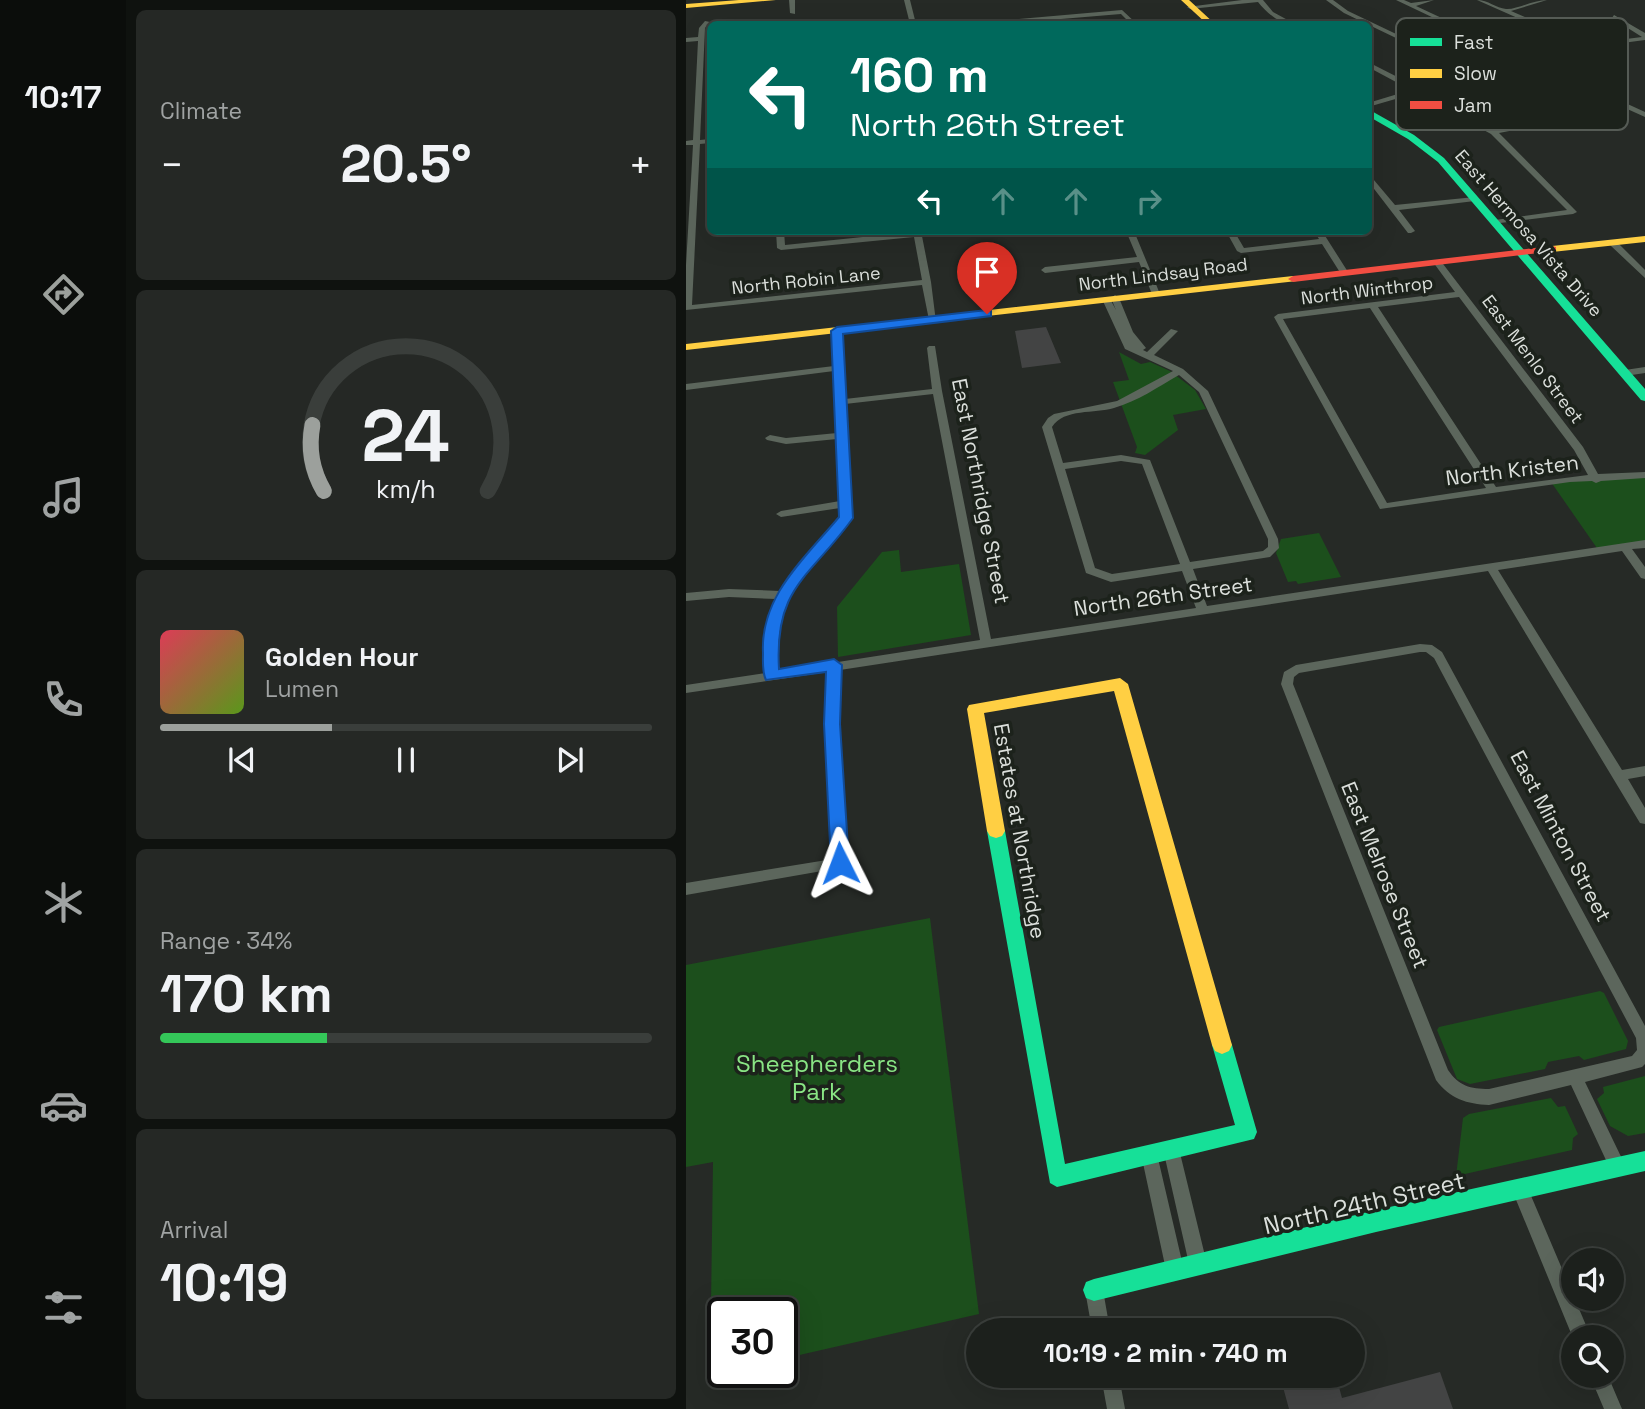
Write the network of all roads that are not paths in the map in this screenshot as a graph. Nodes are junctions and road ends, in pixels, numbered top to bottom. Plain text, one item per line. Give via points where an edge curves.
1 (772, 0) edge
2 (792, 0) edge
3 (906, 0) edge
4 (1260, 0) edge
5 (1329, 0) edge
6 (1399, 0) edge
7 (1431, 0) edge
8 (1480, 0) edge
9 (1544, 0) edge
10 (1188, 3) edge
11 (1411, 5) junction
12 (686, 6) edge
13 (1505, 11) junction
14 (793, 13) dead end
15 (1058, 16) junction
16 (1439, 18) edge
17 (1521, 18) edge
18 (912, 21) edge
19 (1007, 21) edge
20 (1060, 21) edge
21 (1131, 21) edge
22 (1208, 21) edge
23 (1286, 21) edge
24 (1365, 21) edge
25 (707, 22) dead end
26 (1372, 24) edge
27 (1628, 26) edge
28 (1396, 36) edge
29 (1645, 37) edge
30 (702, 39) junction
31 (686, 40) edge
32 (1372, 66) edge
33 (1396, 78) edge
34 (1396, 97) edge
35 (1372, 104) edge
36 (1628, 106) edge
37 (1372, 114) edge
38 (1645, 115) edge
39 (1396, 129) edge
40 (1398, 130) edge
41 (1490, 130) edge
42 (1503, 130) edge
43 (1494, 132) junction
44 (707, 141) edge
45 (698, 142) junction
46 (686, 143) edge
47 (1372, 180) edge
48 (1475, 199) junction
49 (1394, 208) junction
50 (1495, 222) junction
51 (1411, 231) dead end
52 (780, 235) edge
53 (900, 235) edge
54 (918, 235) edge
55 (1132, 235) edge
56 (1232, 235) edge
57 (1320, 235) edge
58 (1645, 239) edge
59 (1324, 241) junction
60 (1614, 243) junction
61 (1521, 253) junction
62 (1143, 259) junction
63 (1437, 262) junction
64 (1045, 270) dead end
65 (1344, 272) junction
66 (1645, 275) edge
67 (927, 282) junction
68 (1156, 294) junction
69 (1461, 294) junction
70 (1111, 299) junction
71 (1372, 305) junction
72 (933, 320) junction
73 (837, 331) junction
74 (1174, 331) dead end
75 (686, 347) edge
76 (932, 348) dead end
77 (1148, 356) junction
78 (838, 368) junction
79 (1645, 370) edge
80 (1180, 371) junction
81 (1625, 373) junction
82 (686, 387) edge
83 (937, 391) junction
84 (1645, 397) edge
85 (841, 402) junction
86 (842, 436) junction
87 (770, 438) dead end
88 (1058, 467) junction
89 (1645, 475) edge
90 (1596, 480) junction
91 (1493, 491) junction
92 (845, 504) junction
93 (1384, 507) joint
94 (781, 514) dead end
95 (1645, 544) edge
96 (1625, 547) junction
97 (1186, 565) junction
98 (1491, 567) junction
99 (1645, 575) edge
100 (782, 595) junction
101 (686, 597) edge
102 (1203, 610) junction
103 (986, 642) junction
104 (1429, 648) joint
105 (834, 665) junction
106 (771, 676) junction
107 (1288, 676) joint
108 (686, 689) edge
109 (1645, 771) edge
110 (1618, 776) junction
111 (1645, 819) edge
112 (686, 890) edge
113 (1645, 1052) edge
114 (1575, 1077) junction
115 (1450, 1088) joint
116 (1171, 1149) junction
117 (1149, 1154) junction
118 (1645, 1161) edge
119 (1618, 1167) junction
120 (1520, 1190) junction
121 (1182, 1196) junction
122 (1160, 1201) junction
123 (1198, 1264) junction
124 (1175, 1270) junction
125 (1094, 1290) joint
126 (1099, 1318) edge
127 (1578, 1325) edge
128 (1112, 1388) edge
129 (1604, 1388) edge
130 (1115, 1409) edge
131 (1613, 1409) edge

1 - 12 street
2 - 14 street
3 - 18 street
4 - 10 street
4 - 23 street
5 - 24 street
6 - 11 street
7 - 11 street
8 - 13 street
9 - 13 street
10 - 22 street
11 - 16 street
13 - 17 street
15 - 19 street
15 - 20 street
15 - 21 street via 1122,12
25 - 30 street
26 - 28 street
27 - 29 street
30 - 31 street
30 - 45 street
32 - 33 street
34 - 35 street
36 - 38 street
37 - 39 street, East Hermosa Vista Drive
40 - 48 street, East Hermosa Vista Drive via 1426,147
41 - 43 street
42 - 43 street
43 - 50 street via 1573,212
44 - 45 street
45 - 46 street
45 - 67 street, North Robin Lane via 688,308
47 - 49 street
48 - 49 street
48 - 50 street, East Hermosa Vista Drive
49 - 51 street
50 - 61 street, East Hermosa Vista Drive
52 - 53 street via 781,248
54 - 67 street
55 - 62 street
56 - 59 street via 1241,251
57 - 59 street
58 - 60 street, North Lindsay Road
59 - 65 street
60 - 61 street, North Lindsay Road
60 - 66 street
61 - 63 street, North Lindsay Road
61 - 81 street, East Hermosa Vista Drive
62 - 64 street
62 - 68 street
63 - 65 street, North Lindsay Road
63 - 69 street, East Menlo Street
65 - 68 street, North Lindsay Road
67 - 72 street
68 - 70 street, North Lindsay Road
69 - 71 street, North Winthrop
69 - 90 street, East Menlo Street via 1579,449
70 - 72 street, North Lindsay Road
70 - 77 street via 1122,340 1136,353
71 - 91 street
71 - 93 street, North Winthrop via 1278,317
72 - 73 street, North Lindsay Road
73 - 75 street, North Lindsay Road
73 - 78 street
74 - 77 street
76 - 83 street, East Northridge Street
77 - 80 street
78 - 82 street
78 - 85 street
79 - 81 street
80 - 88 street via 1111,406 1050,420 1047,427
80 - 97 street via 1194,380 1211,403 1274,548 1266,554
81 - 84 street, East Hermosa Vista Drive
83 - 85 street
83 - 103 street, East Northridge Street
85 - 86 street
86 - 87 street
86 - 92 street
88 - 97 street via 1121,458 1146,462
88 - 97 street via 1090,570 1111,578
89 - 90 street, North Kristen
90 - 91 street, North Kristen via 1570,479
91 - 93 street, North Kristen
92 - 94 street
92 - 100 street via 846,518 837,531
95 - 96 street, North 26th Street
96 - 98 street, North 26th Street
96 - 99 street
97 - 102 street
98 - 102 street, North 26th Street
98 - 110 street
100 - 101 street
100 - 106 street via 769,637
102 - 103 street, North 26th Street
103 - 105 street, North 26th Street
104 - 107 street via 1296,669
104 - 113 street, East Minton Street via 1438,655 1643,1037
105 - 106 street, North 26th Street
105 - 112 street via 832,724 840,863
106 - 108 street, North 26th Street
107 - 115 street, East Melrose Street via 1301,722
109 - 110 street
110 - 111 street
113 - 114 street via 1637,1062
114 - 115 street via 1489,1097 1468,1097
114 - 119 street
116 - 117 street, Estates at Northridge
116 - 117 street, Estates at Northridge via 1247,1132 1120,684 975,709 1057,1176
116 - 121 street
117 - 122 street
118 - 119 street, North 24th Street
119 - 120 street, North 24th Street
120 - 123 street, North 24th Street
120 - 127 street
121 - 122 street
121 - 123 street
122 - 124 street
123 - 124 street, North 24th Street
124 - 125 street, North 24th Street
125 - 126 street
128 - 130 street
129 - 131 street

